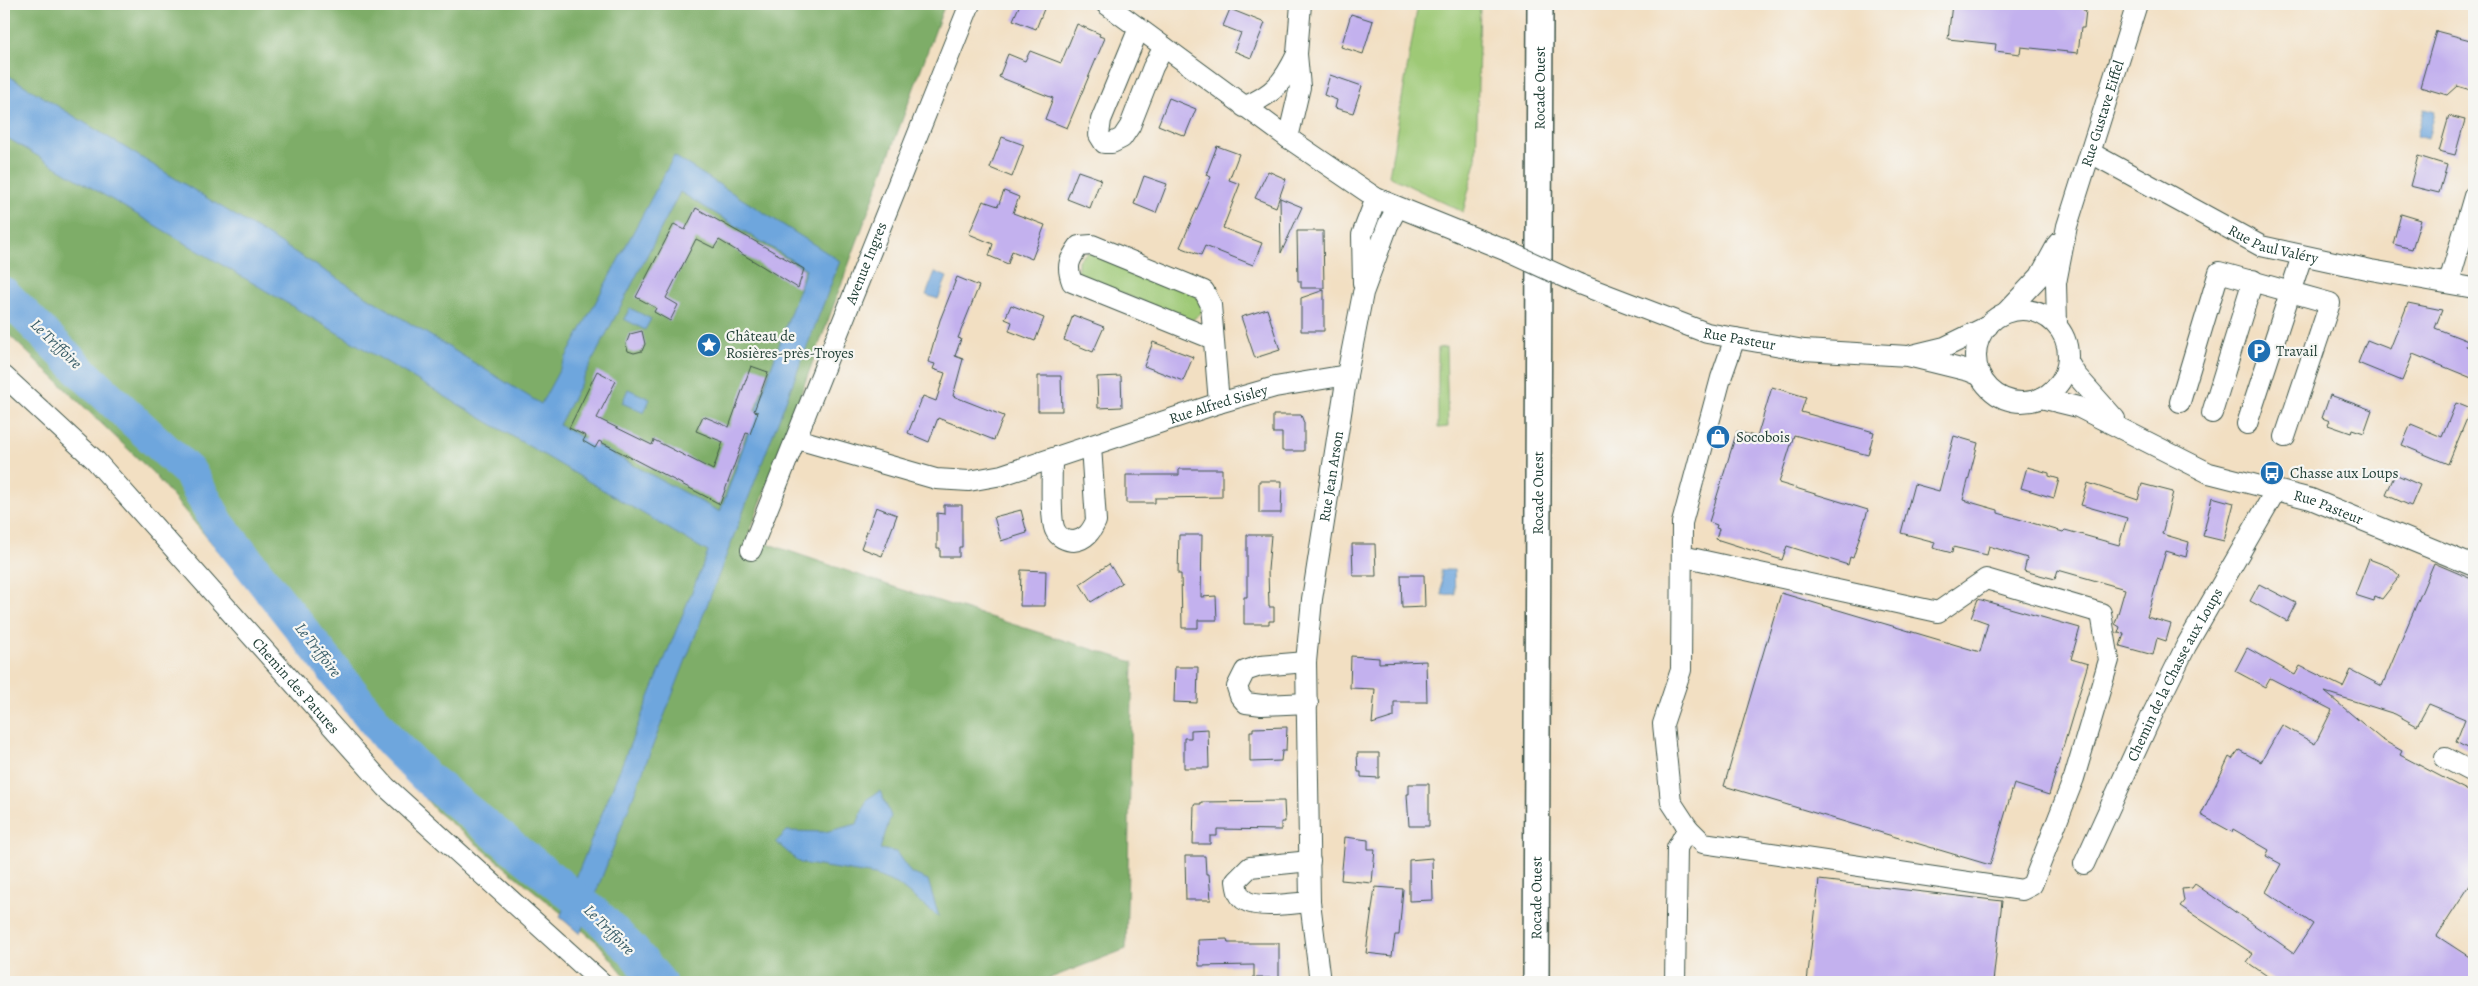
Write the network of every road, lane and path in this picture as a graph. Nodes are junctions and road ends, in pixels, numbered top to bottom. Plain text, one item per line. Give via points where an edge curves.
1 (970, 4) edge
2 (1301, 4) edge
3 (1540, 4) edge
4 (2137, 4) edge
5 (1109, 5) edge
6 (1139, 28) junction
7 (1164, 47) junction
8 (1297, 54) junction
9 (1244, 107) junction
10 (1288, 138) junction
11 (2091, 153) junction
12 (1376, 198) junction
13 (2474, 200) edge
14 (1398, 208) junction
15 (2068, 226) junction
16 (2302, 256) junction
17 (2253, 280) junction
18 (2449, 282) junction
19 (2474, 288) edge
20 (2290, 292) junction
21 (1363, 293) junction
22 (2005, 313) junction
23 (2056, 325) junction
24 (1988, 326) junction
25 (1735, 338) junction
26 (1213, 339) junction
27 (1908, 356) junction
28 (2068, 362) junction
29 (1347, 375) junction
30 (4, 376) edge
31 (1981, 376) junction
32 (2040, 398) junction
33 (2180, 402) dead end
34 (1219, 403) junction
35 (2212, 413) dead end
36 (2247, 424) dead end
37 (2125, 429) junction
38 (2285, 437) dead end
39 (797, 439) junction
40 (1092, 446) junction
41 (1052, 459) junction
42 (2276, 490) junction
43 (752, 550) dead end
44 (1682, 556) junction
45 (2474, 566) edge
46 (1306, 662) junction
47 (1308, 703) junction
48 (2445, 758) dead end
49 (2474, 773) edge
50 (1688, 828) junction
51 (1310, 861) junction
52 (2084, 864) dead end
53 (1310, 902) junction
54 (601, 982) edge
55 (1320, 982) edge
56 (1536, 982) edge
57 (1674, 982) edge

1 - 39 street, Avenue Ingres
2 - 8 street
3 - 56 main road, Rocade Ouest
4 - 11 street, Rue Gustave Eiffel
5 - 6 street, Rue Pasteur
6 - 7 street, Rue Pasteur
6 - 7 street via 1101,120 1098,135 1104,143 1122,138
7 - 9 street, Rue Pasteur
8 - 9 street via 1286,78 1276,90
8 - 10 street via 1300,87
9 - 10 street, Rue Pasteur
10 - 12 street, Rue Pasteur
11 - 15 street, Rue Gustave Eiffel
11 - 16 street, Rue Paul Valéry via 2261,246
12 - 14 street, Rue Pasteur
12 - 21 street, Rue Jean Arson via 1362,235
13 - 18 street
14 - 21 street, Rue Jean Arson via 1388,225
14 - 25 street, Rue Pasteur, bridge via 1449,226 1579,284 1706,333
15 - 22 street, Rue Gustave Eiffel via 2040,276
15 - 23 street, Rue Gustave Eiffel via 2056,283
16 - 18 street, Rue Paul Valéry
16 - 20 street
17 - 20 street
17 - 33 street via 2219,272
17 - 35 street
18 - 19 street, Rue Paul Valéry
20 - 36 street
20 - 38 street via 2330,303
21 - 29 street, Rue Jean Arson
22 - 23 street via 2033,311
22 - 24 street
23 - 28 street via 2064,336
24 - 27 street, Rue Pasteur via 1944,347
24 - 31 street via 1980,337 1977,350
25 - 27 street, Rue Pasteur via 1804,350
25 - 44 street via 1682,523
26 - 26 street via 1211,304 1204,291 1092,245 1079,246 1072,256 1068,270 1072,282
26 - 34 street
27 - 31 street, Rue Pasteur
28 - 32 street via 2054,390
28 - 37 street, Rue Pasteur via 2092,395
29 - 34 street, Rue Alfred Sisley via 1275,387
29 - 46 street, Rue Jean Arson via 1312,599
30 - 54 street, Chemin des Patures via 96,461 386,787
31 - 32 street via 1989,388 2013,401 2027,402
32 - 37 street, Rue Pasteur via 2078,407
34 - 40 street, Rue Alfred Sisley
37 - 42 street, Rue Pasteur via 2155,448 2209,473
39 - 41 street, Rue Alfred Sisley via 936,479 969,481 1002,475
39 - 43 street, Avenue Ingres
40 - 41 street, Rue Alfred Sisley
40 - 41 street via 1096,521 1082,539 1071,541 1061,538 1054,528
42 - 45 street, Rue Pasteur via 2311,498
42 - 52 street, Chemin de la Chasse aux Loups via 2186,646
44 - 50 street via 1681,670 1663,724 1671,802
44 - 50 street via 1938,612 1986,579 2101,613 2109,660 2070,787 2032,885 2022,890 1704,843
46 - 47 street, Rue Jean Arson
46 - 47 street via 1260,666 1245,671 1238,687 1246,703
47 - 51 street, Rue Jean Arson
48 - 49 street
50 - 57 street via 1677,848
51 - 53 street, Rue Jean Arson
51 - 53 street via 1250,867 1236,881 1238,893 1246,902 1259,905
53 - 55 street, Rue Jean Arson

